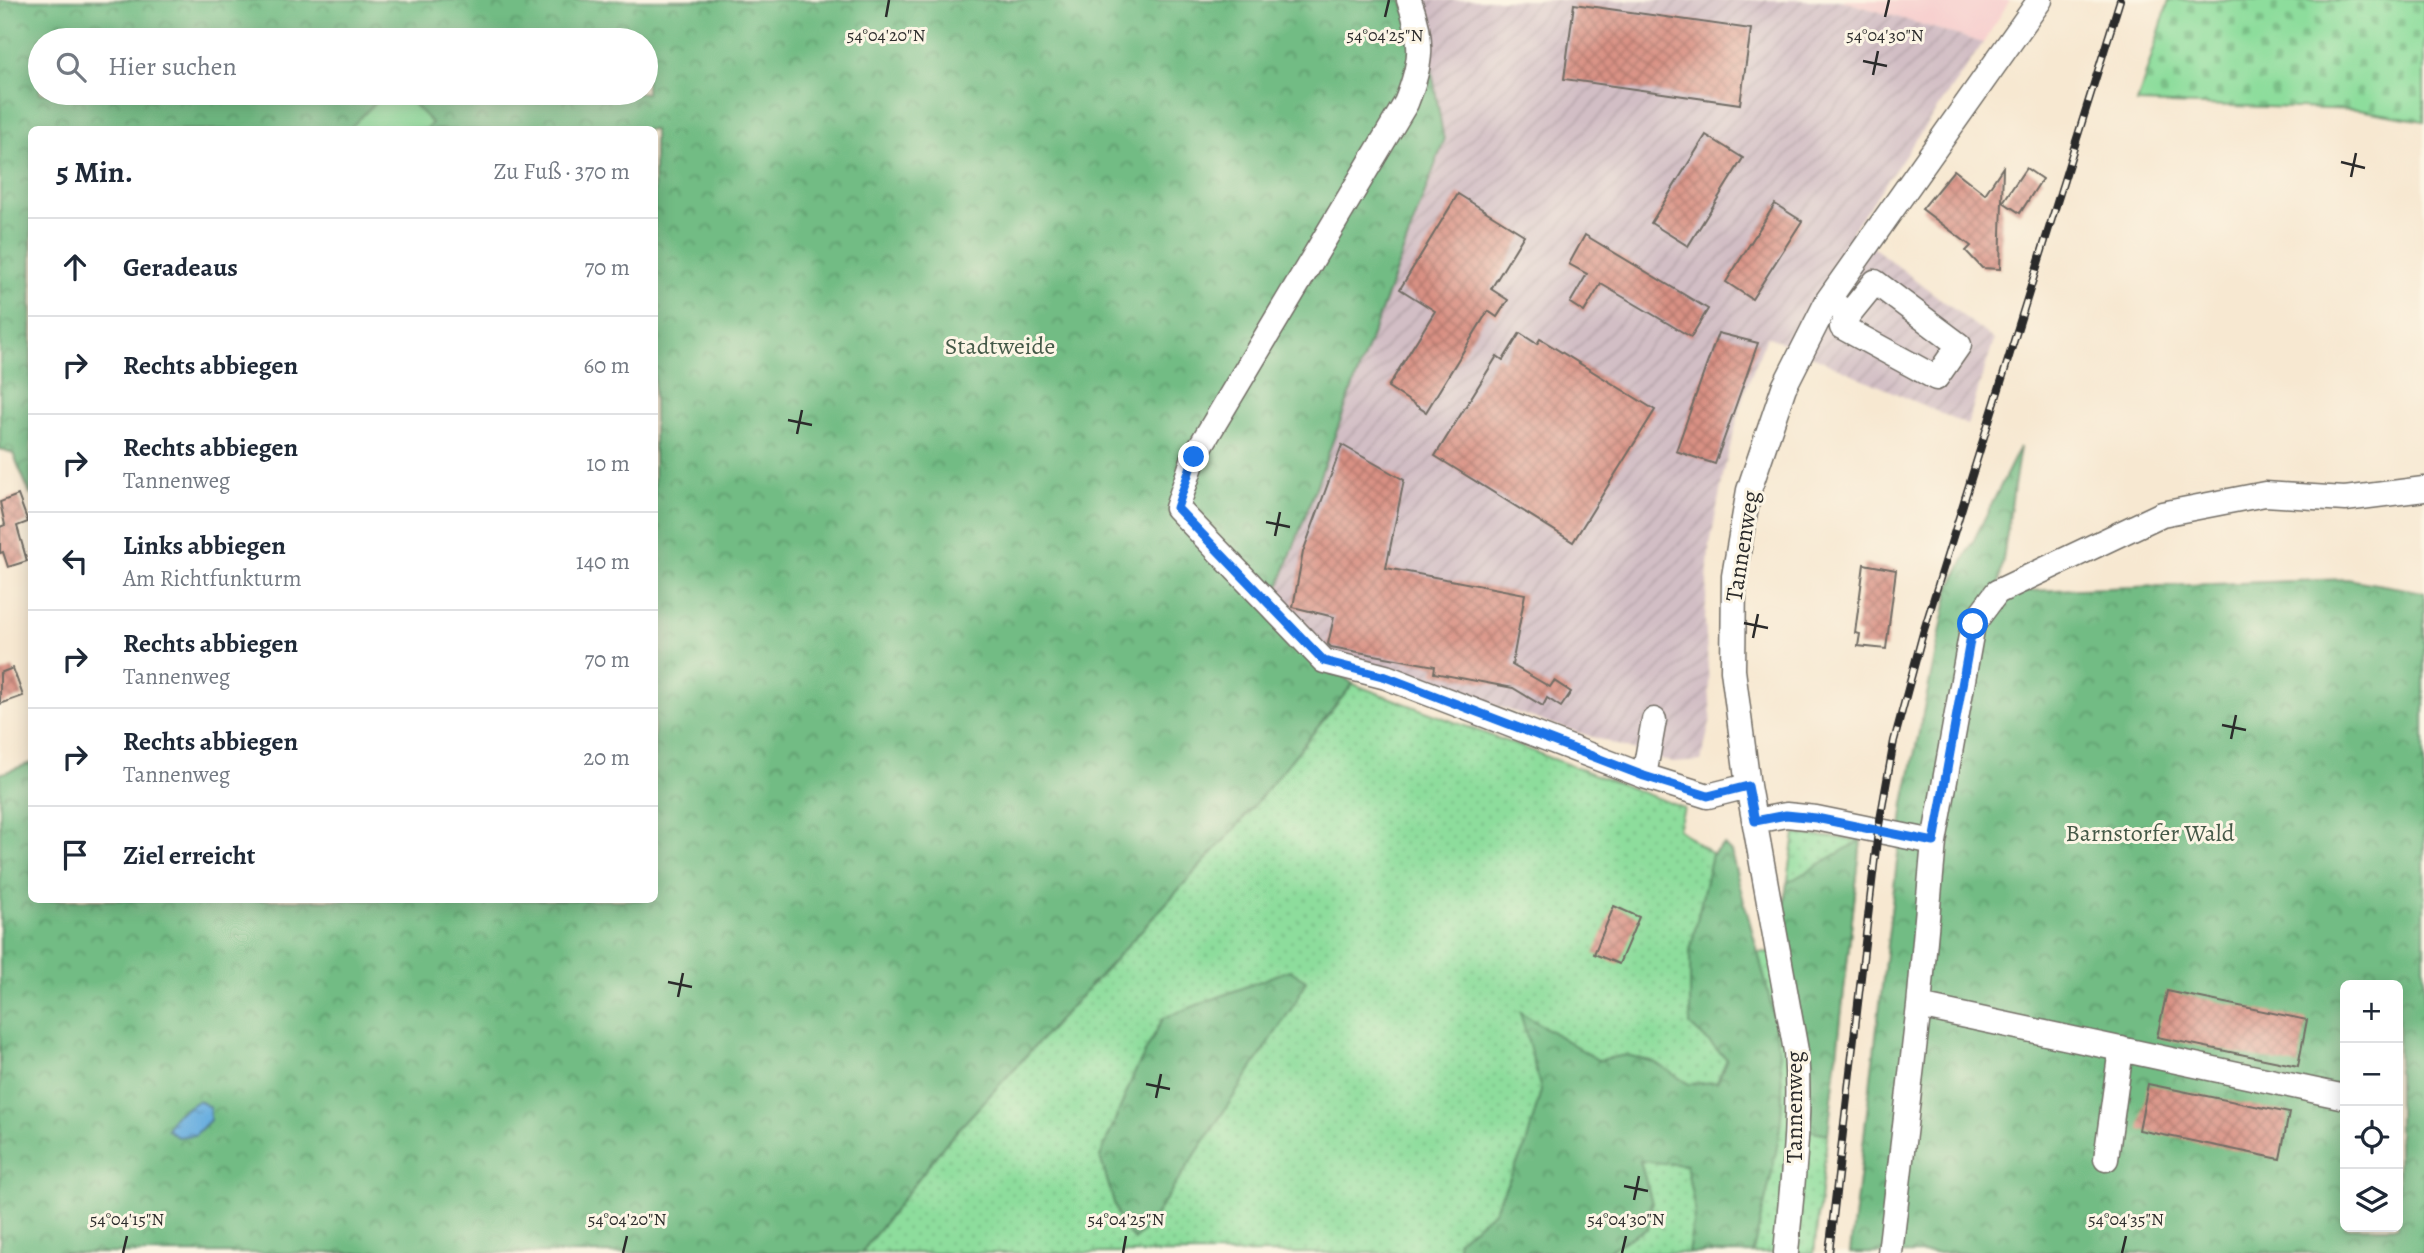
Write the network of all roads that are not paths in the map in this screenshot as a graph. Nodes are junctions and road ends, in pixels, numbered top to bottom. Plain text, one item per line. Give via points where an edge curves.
1 (1409, 0) edge
2 (2040, 0) edge
3 (1828, 300) junction
4 (1849, 314) junction
5 (2424, 489) edge
6 (1654, 720) dead end
7 (1644, 776) junction
8 (1748, 786) junction
9 (1755, 821) junction
10 (1934, 842) junction
11 (1920, 1006) junction
12 (2121, 1049) junction
13 (2340, 1096) edge
14 (2106, 1160) dead end
15 (1786, 1253) edge
16 (1890, 1253) edge

1 - 7 street via 1419,29 1420,70 1406,103 1194,457 1177,508 1324,661 1386,677
2 - 3 street, Tannenweg
3 - 4 street
3 - 8 street, Tannenweg via 1802,345 1770,421 1741,533 1732,643
4 - 4 street via 1842,327 1936,378 1959,345 1875,282
5 - 10 street via 2345,499 2265,494 2162,514 1997,592 1973,624
6 - 7 street
7 - 8 street via 1708,796
8 - 9 street, Tannenweg
9 - 10 street via 1786,815 1816,818
9 - 15 street, Tannenweg via 1796,1051 1798,1128
10 - 11 street
11 - 12 street
11 - 16 street
12 - 13 street
12 - 14 street

